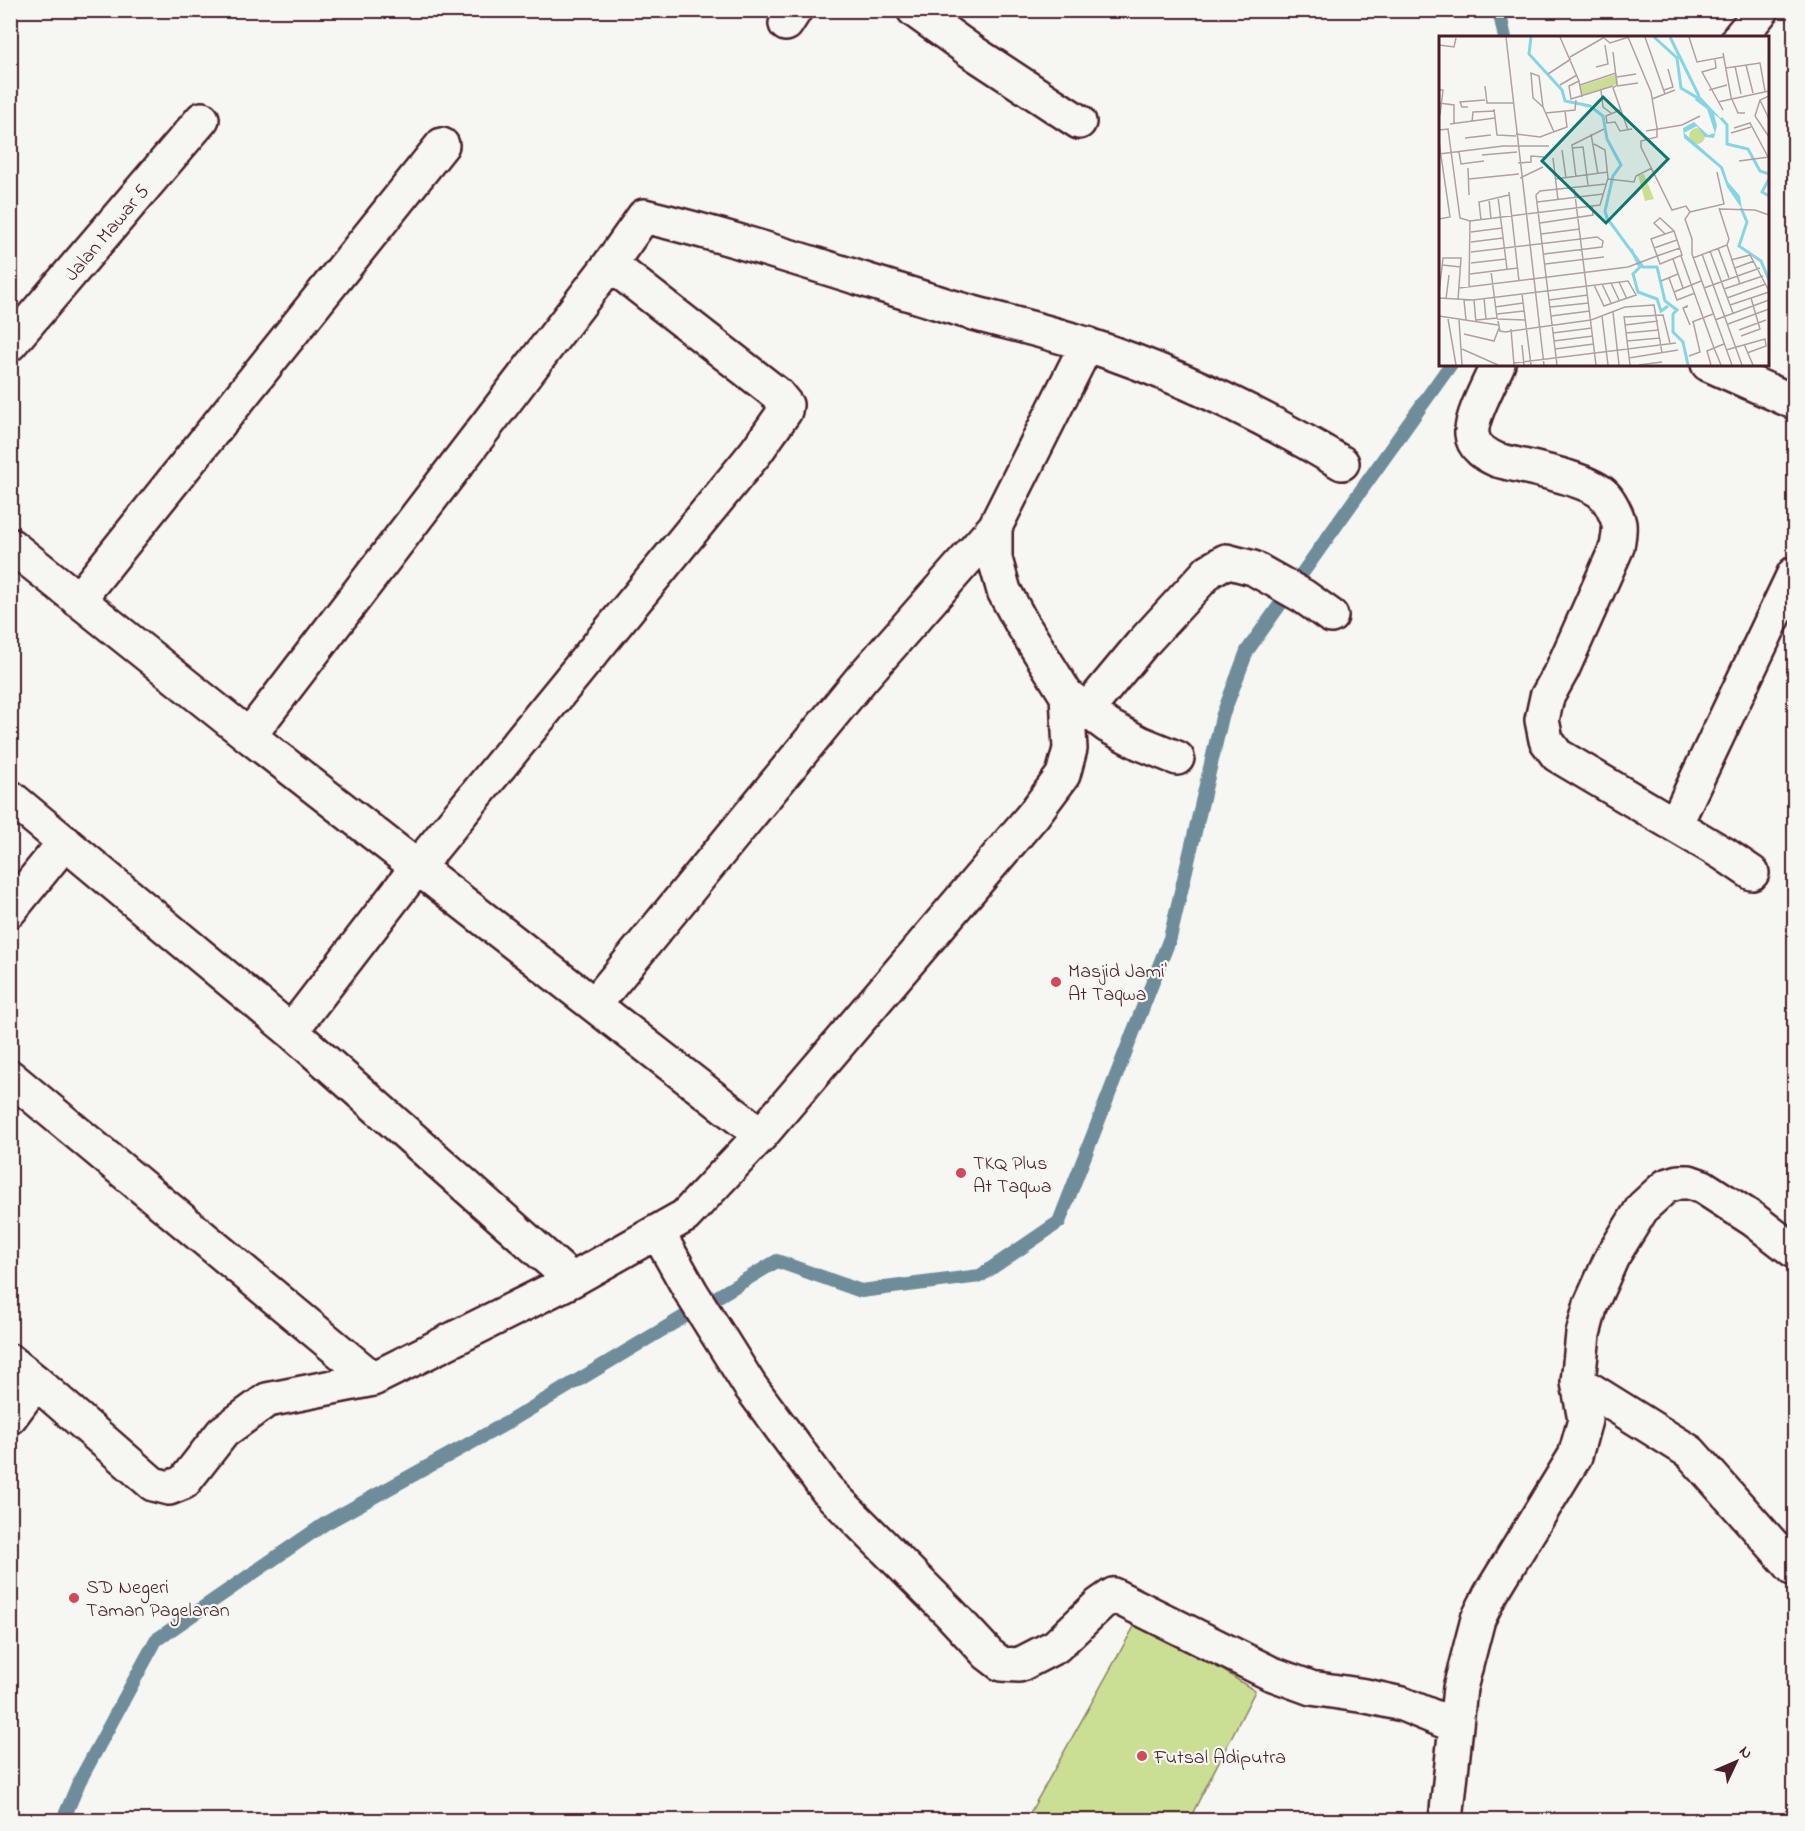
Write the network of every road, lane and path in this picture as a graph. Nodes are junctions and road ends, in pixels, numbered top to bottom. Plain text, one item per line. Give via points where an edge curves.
1 (914, 10) edge
2 (1762, 10) edge
3 (1741, 36) edge
4 (202, 119) dead end
5 (1079, 122) dead end
6 (442, 145) dead end
7 (610, 264) junction
8 (10, 344) edge
9 (1087, 344) junction
10 (1497, 366) edge
11 (1713, 366) edge
12 (1794, 402) edge
13 (1342, 463) dead end
14 (995, 527) junction
15 (10, 545) edge
16 (1794, 574) edge
17 (78, 600) junction
18 (1331, 616) dead end
19 (1077, 703) junction
20 (249, 736) junction
21 (1177, 758) dead end
22 (10, 797) edge
23 (1675, 825) junction
24 (65, 842) junction
25 (418, 866) junction
26 (1752, 873) dead end
27 (10, 910) edge
28 (595, 1004) junction
29 (291, 1031) junction
30 (10, 1077) edge
31 (761, 1135) junction
32 (658, 1233) junction
33 (1794, 1251) edge
34 (572, 1280) junction
35 (10, 1361) edge
36 (373, 1379) junction
37 (36, 1382) junction
38 (1578, 1382) junction
39 (10, 1417) edge
40 (1794, 1569) edge
41 (1456, 1726) junction
42 (1446, 1821) edge

1 - 5 street
2 - 3 street
4 - 8 street, Jalan Mawar 5
6 - 17 street
7 - 9 street via 644,216 972,314
7 - 20 street
7 - 25 street via 777,394 786,405 785,411 756,452
9 - 13 street via 1194,386 1291,432
9 - 14 street
10 - 23 street via 1476,413 1472,435 1478,447 1497,460 1592,486 1604,495 1620,525 1617,547 1547,697 1542,720 1546,740 1557,754
11 - 12 street
14 - 19 street via 995,559 1004,591
14 - 28 street via 862,678
15 - 17 street
16 - 23 street
17 - 20 street
18 - 19 street via 1253,568 1226,561 1209,571 1141,645
19 - 21 street via 1108,726
19 - 31 street via 1063,774 1034,814
20 - 25 street
22 - 24 street
23 - 26 street
24 - 27 street
24 - 29 street
25 - 28 street
25 - 29 street
28 - 31 street
29 - 34 street
30 - 36 street
31 - 32 street via 685,1216
32 - 34 street
32 - 41 street via 750,1386 827,1490 1001,1664 1019,1665 1056,1646 1113,1594 1270,1673 1311,1688 1402,1704
33 - 38 street via 1703,1187 1689,1182 1666,1186 1643,1208 1611,1257 1583,1334
34 - 36 street
35 - 37 street
36 - 37 street via 267,1400 223,1432 184,1482 169,1488 153,1484
37 - 39 street
38 - 40 street via 1690,1452
38 - 41 street via 1585,1420 1575,1456 1478,1619 1460,1688
41 - 42 street

